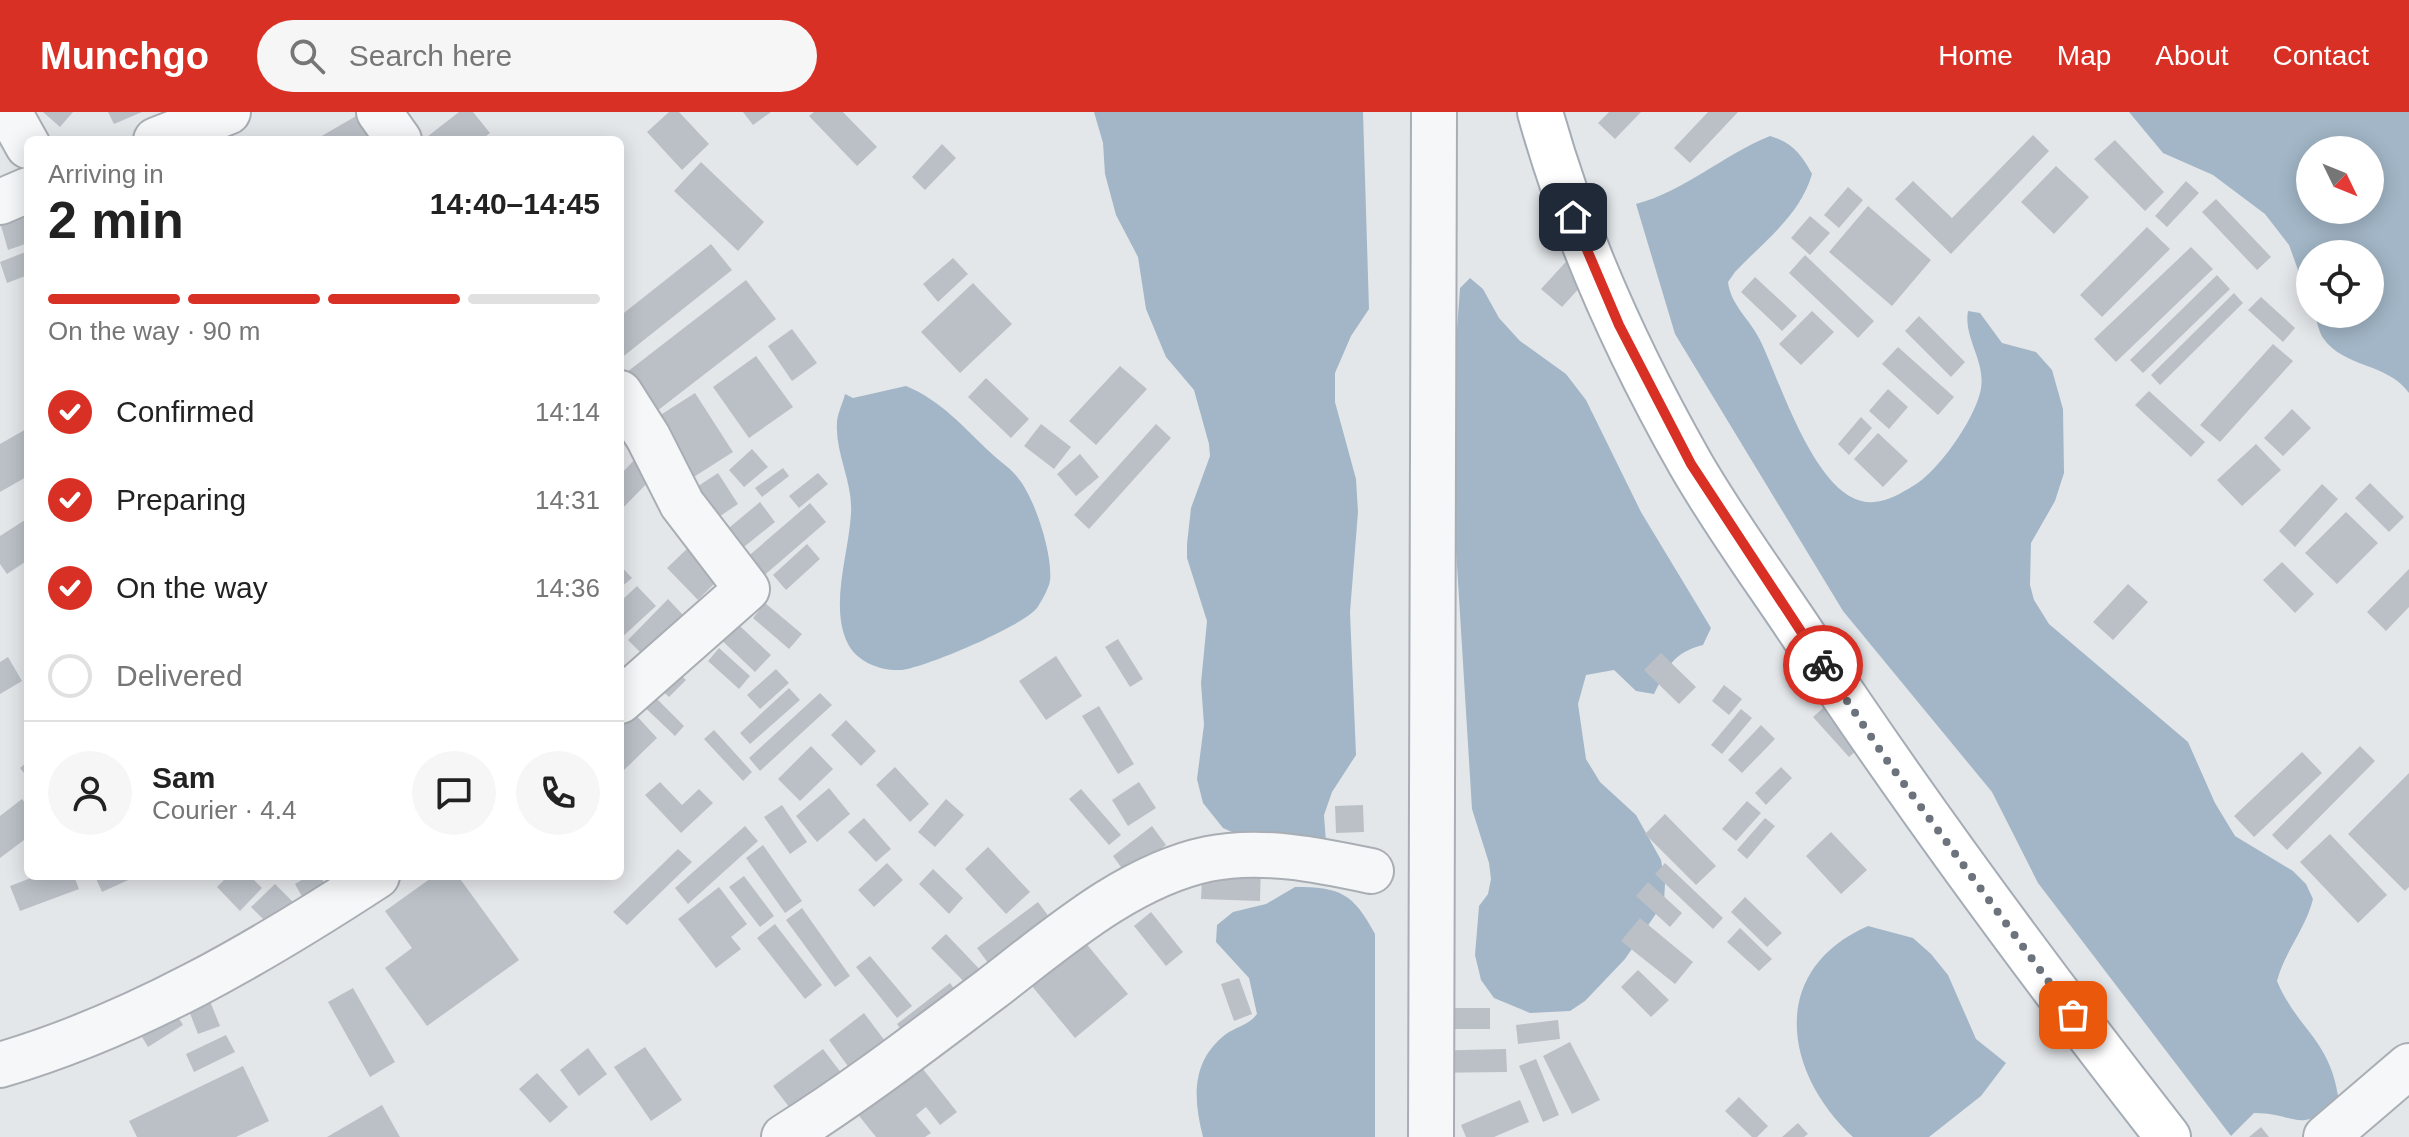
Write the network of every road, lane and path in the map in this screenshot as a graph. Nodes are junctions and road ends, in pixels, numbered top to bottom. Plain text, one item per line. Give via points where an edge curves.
1 (9, 112) edge
2 (228, 112) edge
3 (379, 112) edge
4 (1434, 112) edge
5 (1540, 112) edge
6 (166, 136) edge
7 (396, 136) edge
8 (24, 139) edge
9 (24, 192) edge
10 (0, 202) edge
11 (624, 399) edge
12 (624, 697) edge
13 (1371, 871) dead end
14 (371, 880) edge
15 (0, 1065) edge
16 (2409, 1066) edge
17 (784, 1137) edge
18 (1431, 1137) edge
19 (2168, 1137) edge
20 (2326, 1137) edge

1 - 8 street
2 - 6 street
3 - 7 street
4 - 18 street
5 - 19 main road via 1561,190 1607,298 1691,464 1870,736 2054,991
9 - 10 street
11 - 12 street via 682,504 747,589
13 - 17 street via 1249,855 1207,859 1165,874 1111,902
14 - 15 street via 284,936 166,1001
16 - 20 street

